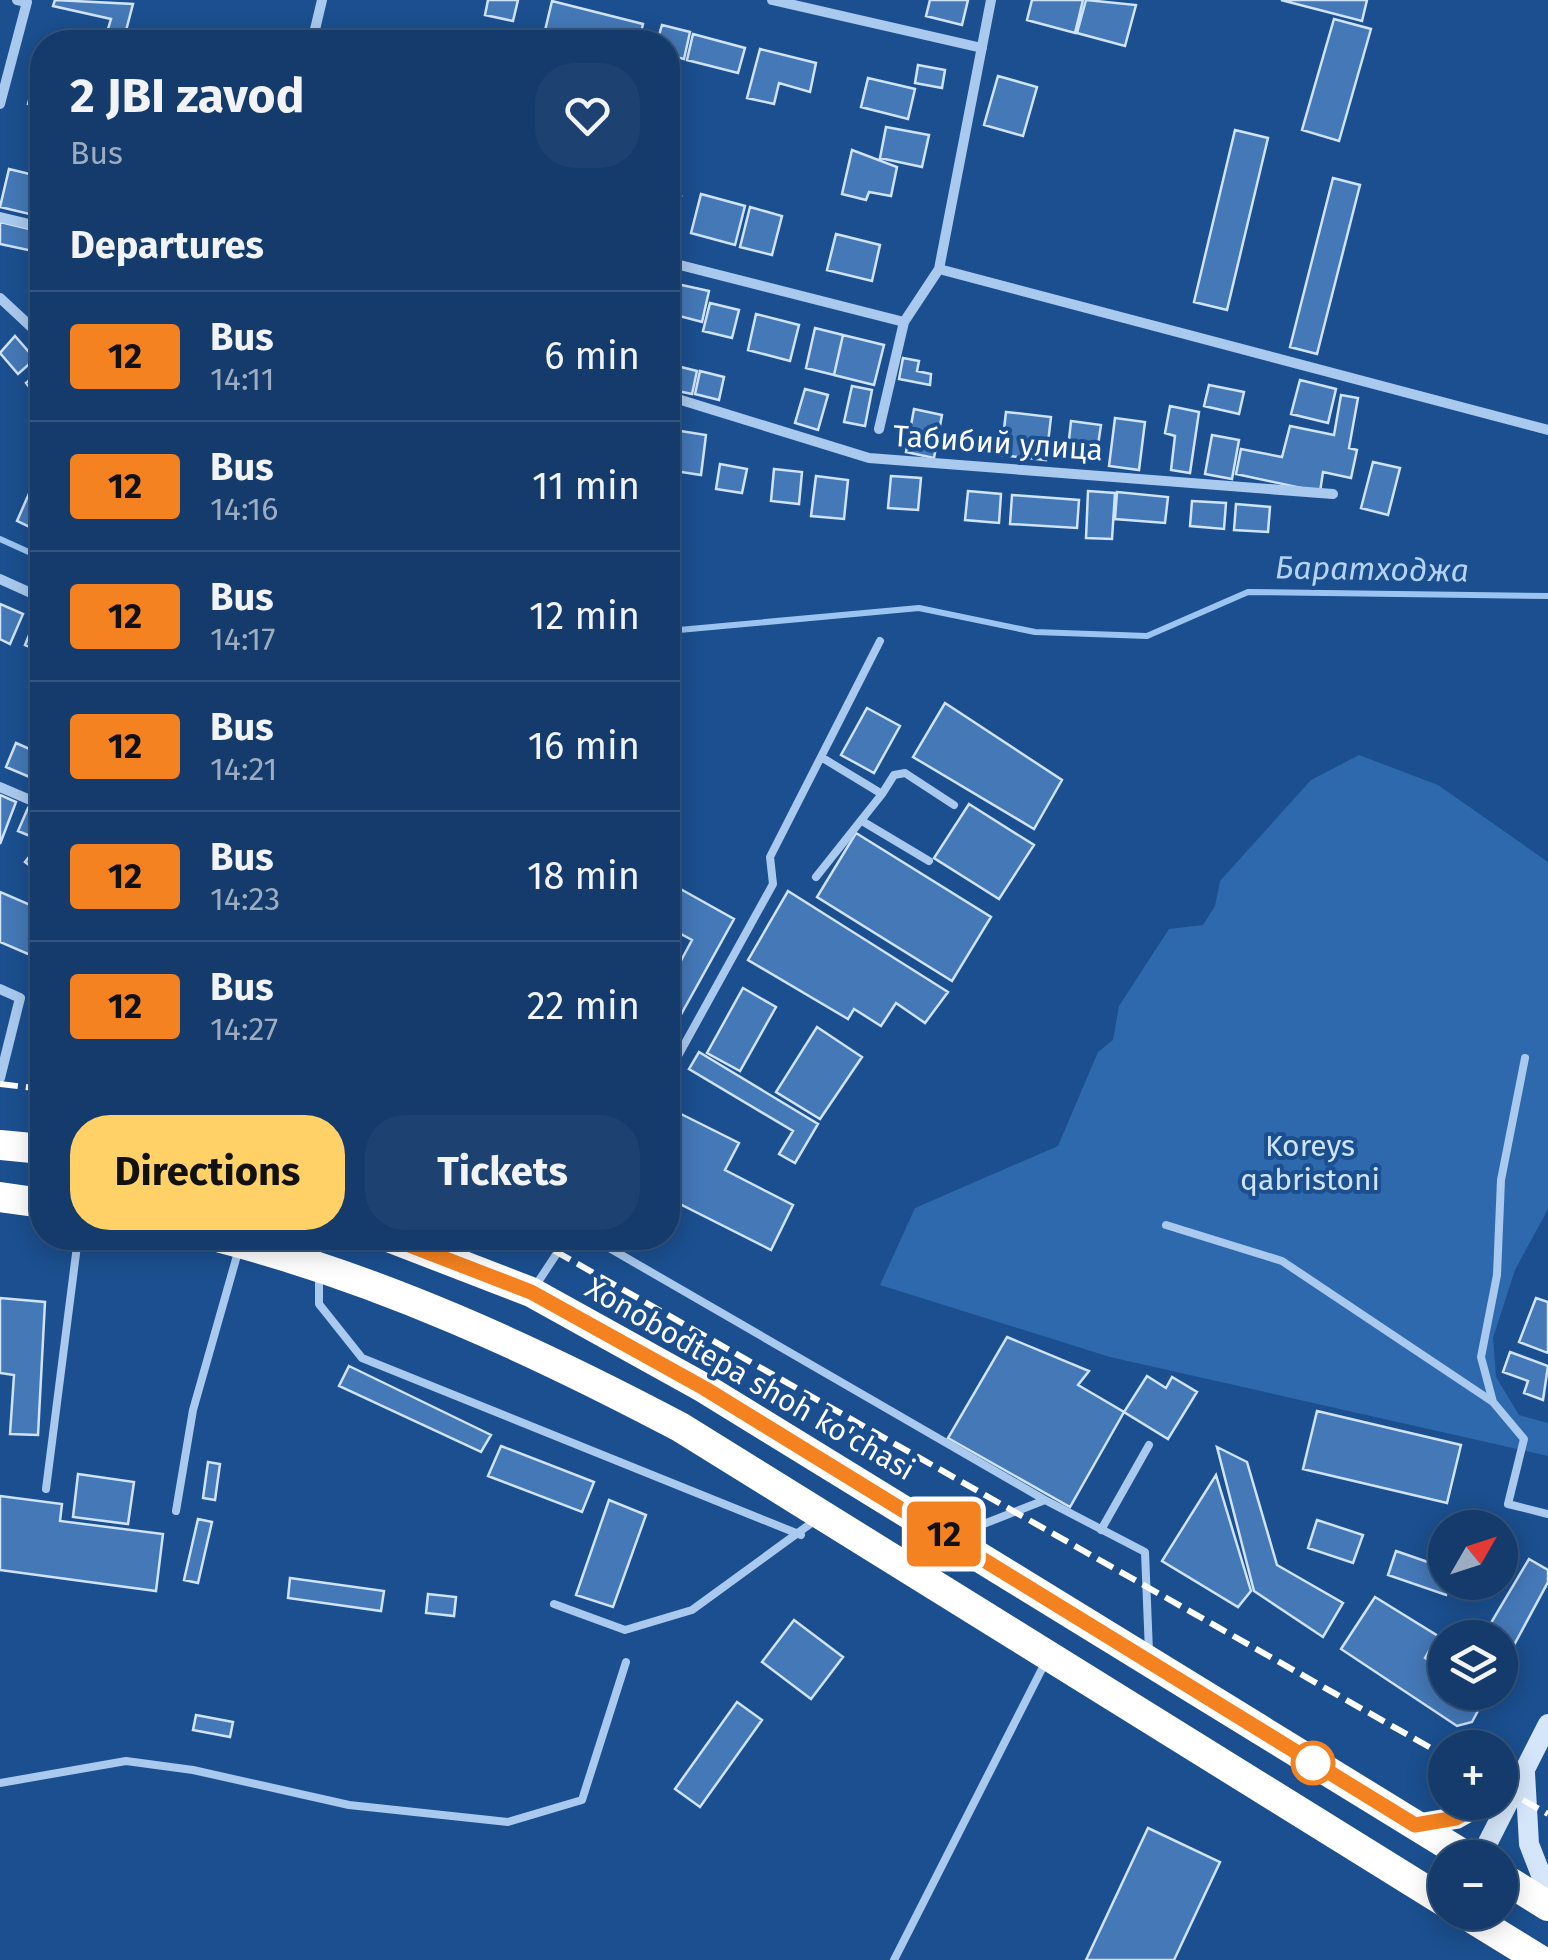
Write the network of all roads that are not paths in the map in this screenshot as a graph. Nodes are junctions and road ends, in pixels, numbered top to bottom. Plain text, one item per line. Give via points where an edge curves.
1 (17, 0) edge
2 (322, 0) edge
3 (772, 0) edge
4 (991, 0) edge
5 (315, 30) edge
6 (982, 48) junction
7 (0, 104) edge
8 (0, 217) edge
9 (30, 224) edge
10 (680, 265) edge
11 (939, 269) junction
12 (0, 298) edge
13 (904, 322) junction
14 (30, 326) edge
15 (680, 400) edge
16 (879, 430) dead end
17 (1548, 430) edge
18 (1333, 494) dead end
19 (0, 579) edge
20 (30, 593) edge
21 (880, 641) dead end
22 (821, 757) junction
23 (0, 787) edge
24 (882, 794) junction
25 (30, 800) edge
26 (954, 805) dead end
27 (862, 821) junction
28 (928, 861) dead end
29 (816, 877) dead end
30 (0, 990) edge
31 (680, 1052) edge
32 (1525, 1058) dead end
33 (0, 1078) edge
34 (0, 1146) edge
35 (30, 1148) edge
36 (0, 1197) edge
37 (30, 1202) edge
38 (1166, 1225) dead end
39 (76, 1250) edge
40 (229, 1250) edge
41 (262, 1250) edge
42 (422, 1250) edge
43 (559, 1250) edge
44 (613, 1250) edge
45 (319, 1268) junction
46 (531, 1292) junction
47 (589, 1326) junction
48 (569, 1369) junction
49 (1493, 1402) junction
50 (1149, 1445) dead end
51 (46, 1489) dead end
52 (1044, 1500) junction
53 (176, 1511) dead end
54 (1548, 1514) edge
55 (812, 1525) junction
56 (1101, 1530) junction
57 (949, 1537) junction
58 (554, 1604) dead end
59 (1049, 1656) junction
60 (626, 1662) dead end
61 (1149, 1662) junction
62 (1548, 1724) edge
63 (1525, 1771) junction
64 (1518, 1777) edge
65 (0, 1783) edge
66 (1444, 1820) edge
67 (1415, 1825) junction
68 (1440, 1840) edge
69 (1489, 1840) edge
70 (1518, 1887) edge
71 (1428, 1891) edge
72 (1548, 1893) edge
73 (1548, 1906) edge
74 (1490, 1930) edge
75 (1536, 1959) edge
76 (894, 1960) edge

1 - 7 street via 28,2
2 - 5 street
3 - 6 street
4 - 6 street
6 - 11 street
8 - 9 street
10 - 13 street
11 - 13 street
11 - 17 street
12 - 14 street
13 - 16 street
15 - 18 street, Табибий улица via 870,458
19 - 20 street
21 - 22 lane
22 - 24 lane
22 - 31 lane via 770,857 772,884
23 - 25 street
24 - 26 lane via 894,775 905,773
24 - 27 lane
27 - 28 lane
27 - 29 lane
30 - 33 street via 20,998
32 - 49 lane via 1501,1180 1497,1275 1481,1358
34 - 35 highway
36 - 37 highway
38 - 49 lane via 1282,1261
39 - 51 lane
40 - 53 lane
41 - 45 highway
42 - 46 highway, Xonobodtepa shoh ko'chasi
43 - 46 lane
44 - 52 lane
45 - 48 highway
45 - 55 lane via 319,1304 362,1358
46 - 47 highway, Xonobodtepa shoh ko'chasi
47 - 48 highway
47 - 57 highway, Xonobodtepa shoh ko'chasi
48 - 55 highway via 680,1427
49 - 54 lane via 1524,1440 1508,1504
50 - 56 lane
52 - 56 lane
52 - 57 lane
55 - 58 lane via 692,1610 625,1630
55 - 59 highway
56 - 61 lane via 1144,1552
57 - 61 highway, Xonobodtepa shoh ko'chasi
59 - 71 highway
59 - 76 lane
60 - 65 lane via 582,1800 508,1822 349,1806 126,1761
61 - 67 highway, Xonobodtepa shoh ko'chasi
62 - 63 main road
63 - 64 main road
63 - 69 main road
63 - 72 main road via 1529,1844
66 - 67 main road
67 - 68 highway, Xonobodtepa shoh ko'chasi
70 - 73 highway
74 - 75 highway

